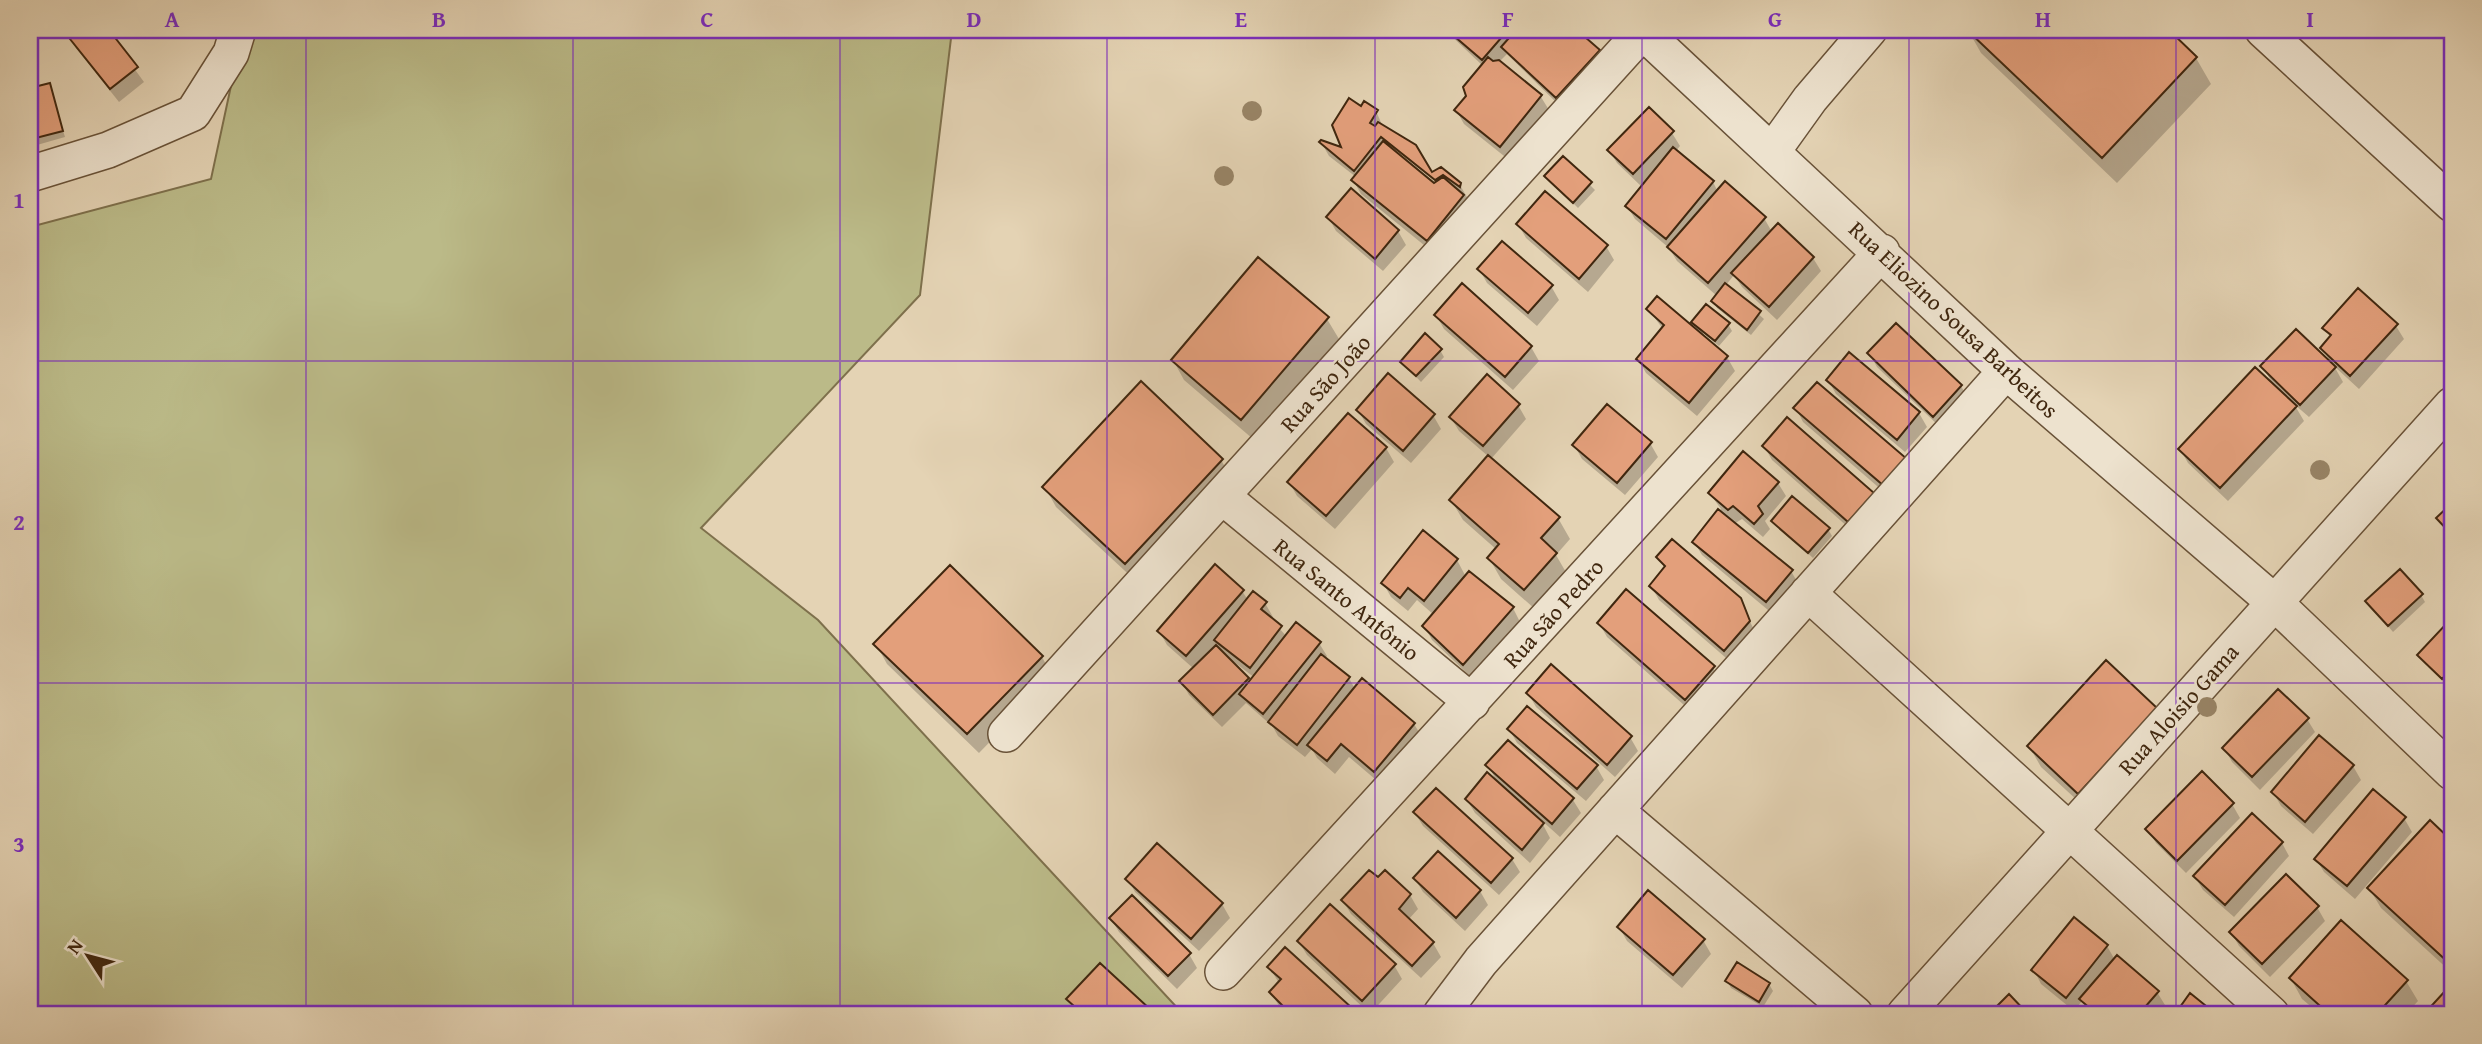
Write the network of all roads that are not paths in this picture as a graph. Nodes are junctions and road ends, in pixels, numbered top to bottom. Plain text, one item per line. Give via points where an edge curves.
1 (1870, 30) edge
2 (2263, 30) edge
3 (1642, 31) edge
4 (234, 41) edge
5 (1772, 152) junction
6 (30, 174) edge
7 (2452, 204) edge
8 (1882, 252) junction
9 (2006, 371) junction
10 (2452, 405) edge
11 (1223, 497) junction
12 (1808, 593) junction
13 (2274, 601) junction
14 (1472, 702) junction
15 (1006, 734) dead end
16 (2452, 772) edge
17 (1615, 810) junction
18 (2069, 831) junction
19 (1223, 972) dead end
20 (1441, 1014) edge
21 (1855, 1014) edge
22 (1905, 1014) edge
23 (2271, 1014) edge

1 - 5 street via 1810,99
2 - 7 street
3 - 5 street, Rua Eliozino Sousa Barbeitos
3 - 11 street, Rua São João
4 - 6 street via 193,113 108,150
5 - 8 street, Rua Eliozino Sousa Barbeitos
8 - 9 street, Rua Eliozino Sousa Barbeitos
8 - 14 street, Rua São Pedro
9 - 12 street
9 - 13 street, Rua Eliozino Sousa Barbeitos
10 - 13 street, Rua Aloisio Gama
11 - 14 street, Rua Santo Antônio
11 - 15 street, Rua São João
12 - 17 street
12 - 18 street
13 - 16 street, Rua Eliozino Sousa Barbeitos
13 - 18 street, Rua Aloisio Gama
14 - 19 street, Rua São Pedro
17 - 20 street via 1481,961
17 - 21 street
18 - 22 street, Rua Aloisio Gama
18 - 23 street

